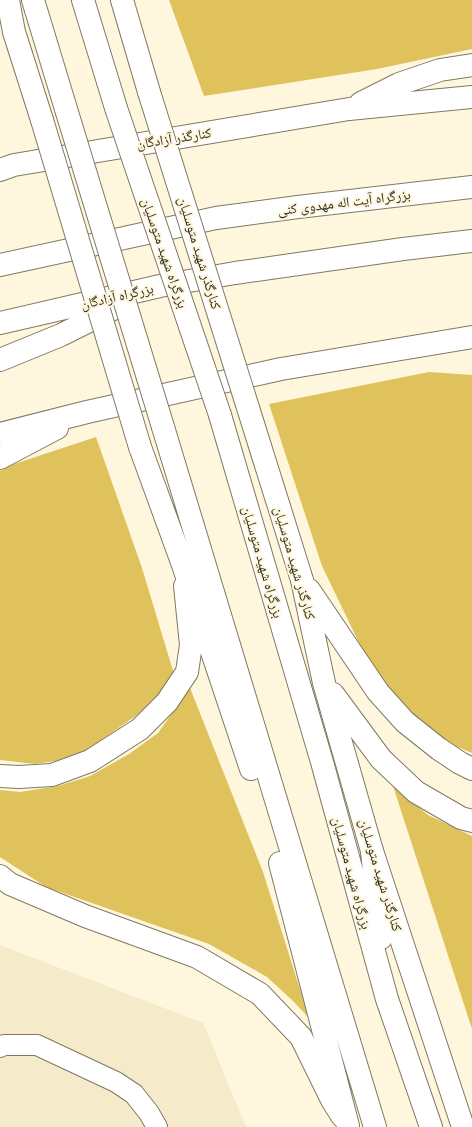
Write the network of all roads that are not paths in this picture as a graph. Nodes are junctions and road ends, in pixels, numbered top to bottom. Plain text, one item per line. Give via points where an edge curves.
1 (3, 0) edge
2 (8, 0) edge
3 (33, 0) edge
4 (83, 0) edge
5 (122, 0) edge
6 (14, 32) junction
7 (472, 65) edge
8 (472, 97) edge
9 (349, 109) junction
10 (5, 166) edge
11 (472, 187) edge
12 (472, 241) edge
13 (0, 265) edge
14 (160, 286) junction
15 (0, 323) edge
16 (469, 339) edge
17 (0, 360) edge
18 (87, 412) junction
19 (0, 434) edge
20 (0, 458) edge
21 (183, 565) junction
22 (302, 580) junction
23 (324, 683) junction
24 (472, 769) edge
25 (0, 776) edge
26 (472, 821) edge
27 (372, 851) junction
28 (0, 876) edge
29 (387, 999) junction
30 (0, 1048) edge
31 (348, 1126) edge
32 (157, 1127) edge
33 (375, 1127) edge
34 (431, 1127) edge
35 (463, 1127) edge

1 - 6 main road
2 - 6 main road
3 - 33 main road, bridge
4 - 29 main road, بزرگراه شهید متوسلیان, bridge via 116,108 220,415 322,762
5 - 22 main road, کنارگذر شهید متوسلیان, bridge
6 - 21 main road, bridge via 140,447
7 - 9 main road via 440,70 399,84
8 - 9 main road
9 - 10 main road, کنارگذر آزادگان
11 - 13 main road, بزرگراه آیت اله مهدوی کنی via 216,218
12 - 14 main road, بزرگراه آزادگان via 235,273
14 - 15 main road, بزرگراه آزادگان
14 - 17 main road via 61,335
16 - 18 main road via 281,369
18 - 19 main road
18 - 20 main road
21 - 25 main road via 191,645 186,672 168,702 140,729 90,761 52,775
21 - 31 main road via 273,833
22 - 23 main road, کنارگذر شهید متوسلیان
22 - 24 main road via 378,692 405,722 439,749
23 - 26 main road via 381,759 416,792 460,818
23 - 27 main road, کنارگذر شهید متوسلیان
27 - 29 main road
27 - 35 main road, کنارگذر شهید متوسلیان
28 - 31 main road via 10,884 85,916 196,957 260,994 301,1037 332,1100
29 - 34 main road, بزرگراه شهید متوسلیان
30 - 32 lane via 4,1045 37,1044 116,1082 134,1094

